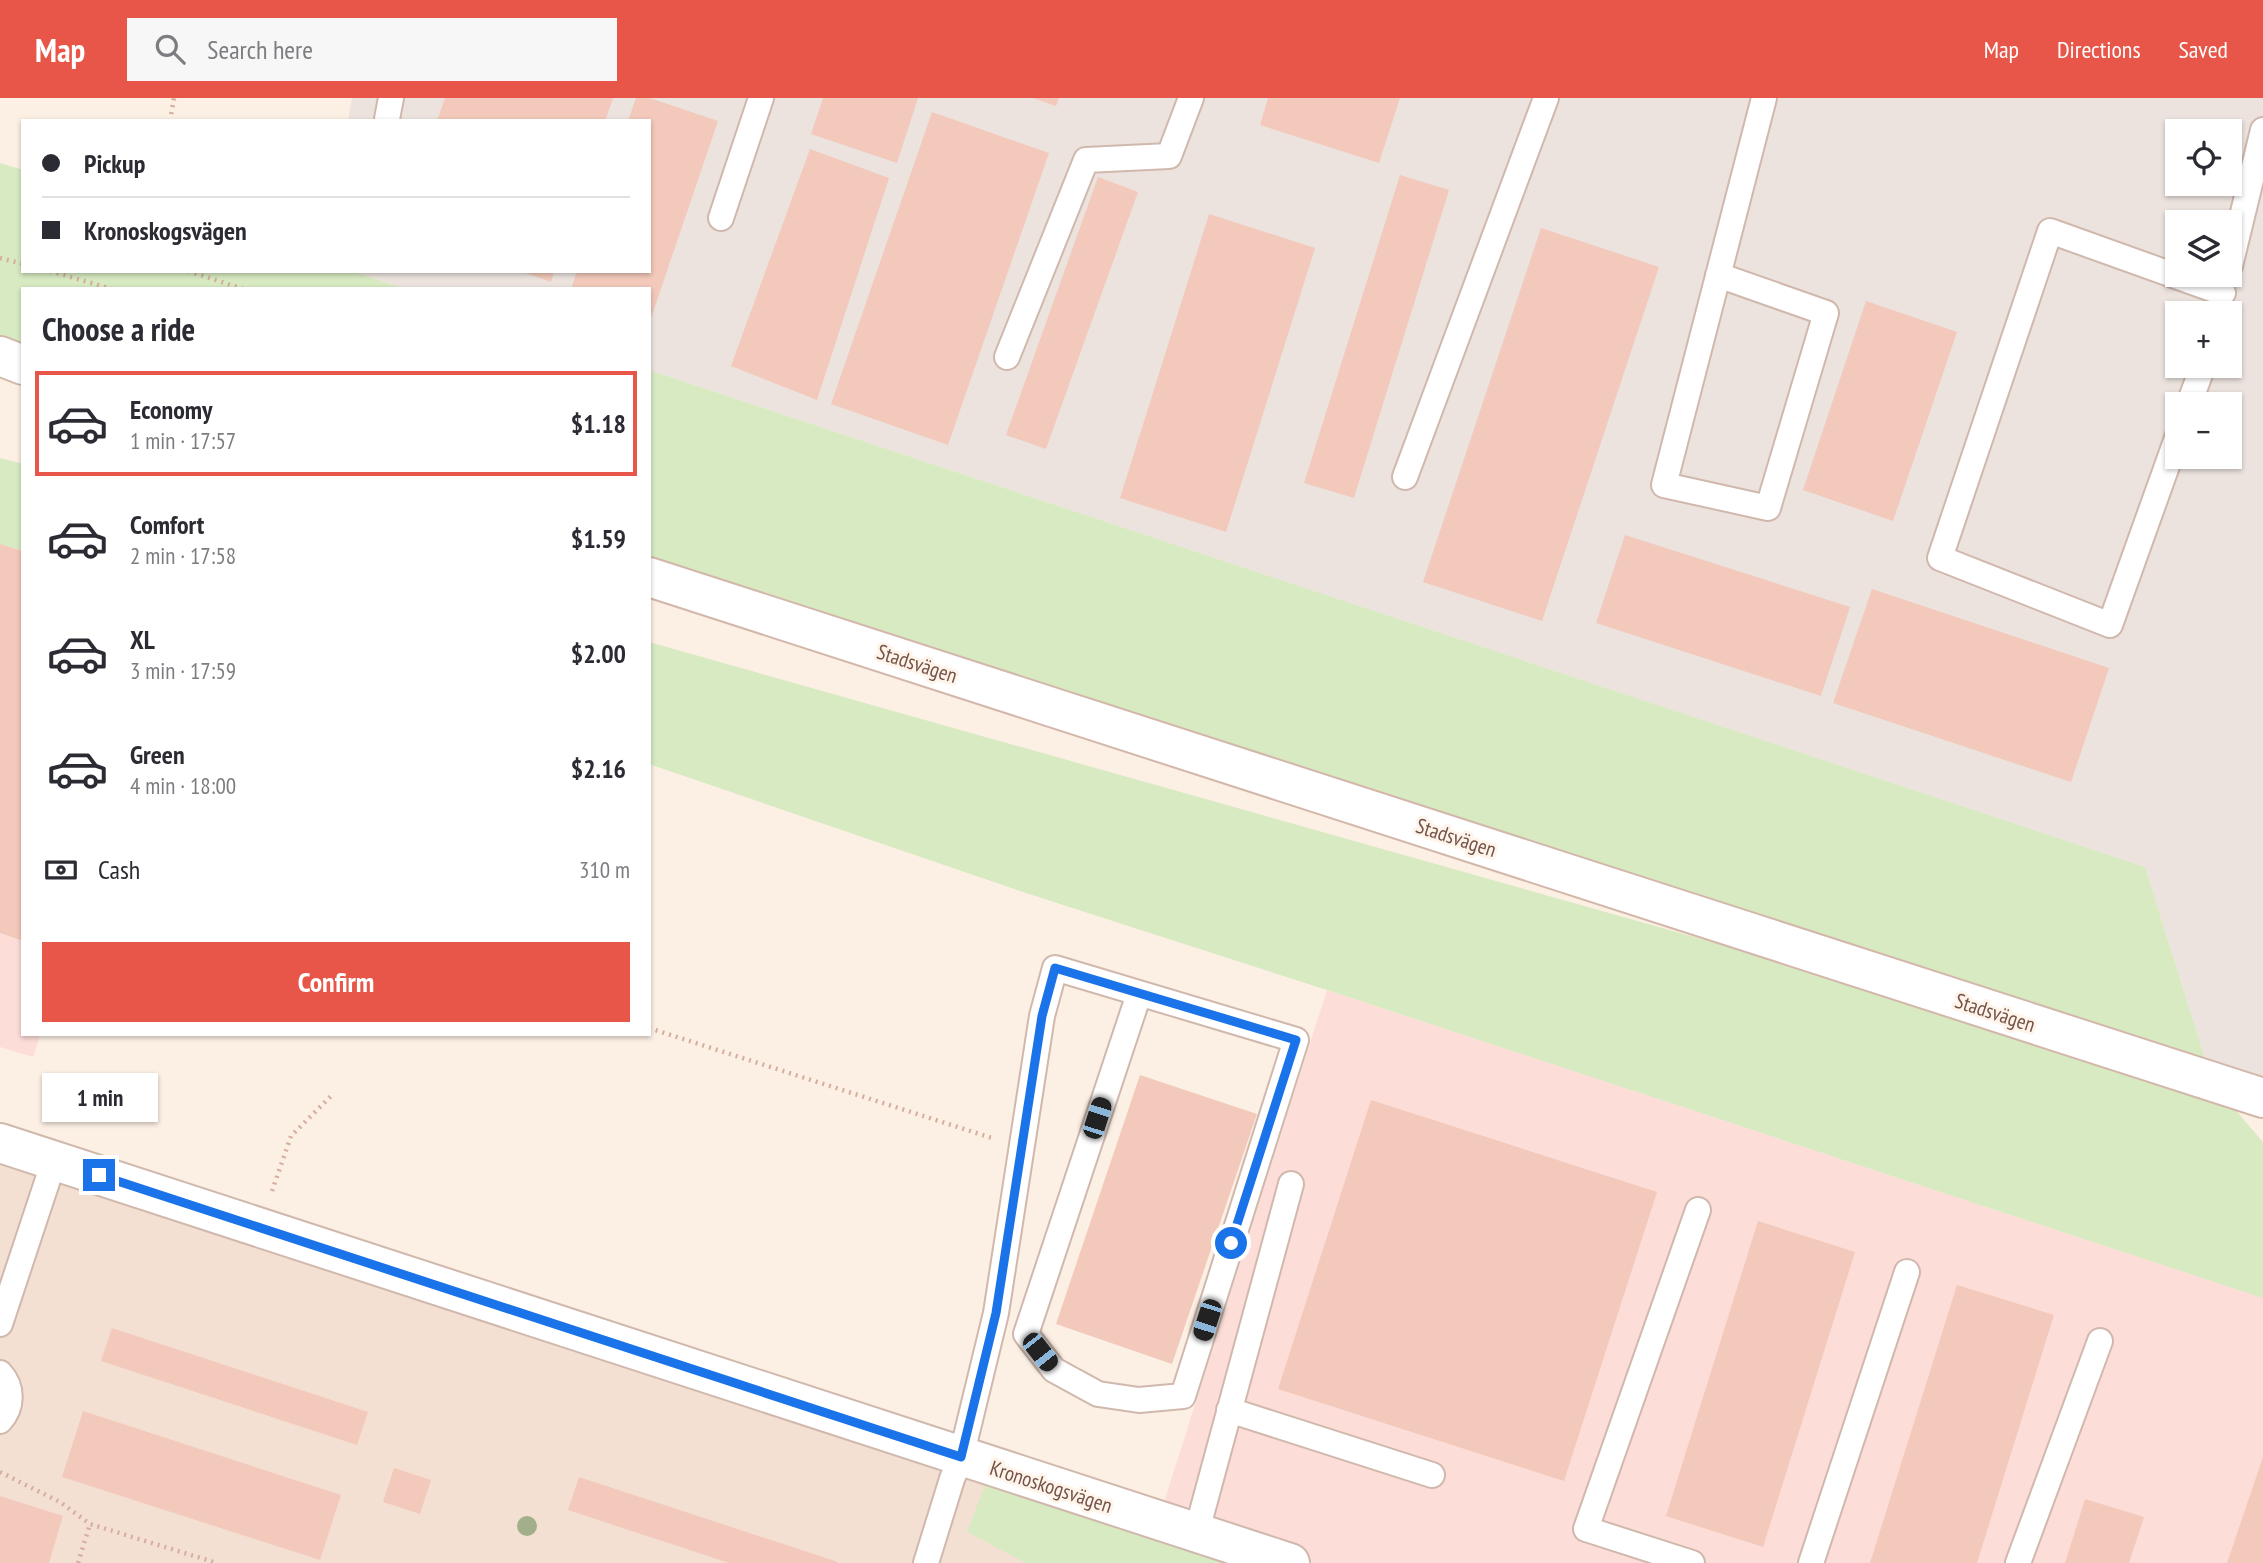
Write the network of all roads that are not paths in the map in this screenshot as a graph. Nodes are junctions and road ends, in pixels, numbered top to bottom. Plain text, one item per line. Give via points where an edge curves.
1 (761, 98) edge
2 (1191, 98) edge
3 (1545, 98) edge
4 (1764, 98) edge
5 (2263, 130) edge
6 (2242, 217) edge
7 (721, 218) dead end
8 (1718, 275) junction
9 (2223, 294) edge
10 (0, 356) edge
11 (1007, 357) dead end
12 (21, 364) edge
13 (2166, 469) edge
14 (1405, 477) dead end
15 (651, 578) edge
16 (1139, 994) junction
17 (2263, 1098) edge
18 (0, 1143) edge
19 (54, 1161) junction
20 (1291, 1184) dead end
21 (1698, 1210) dead end
22 (1907, 1272) dead end
23 (0, 1324) edge
24 (2100, 1340) dead end
25 (0, 1373) edge
26 (1229, 1410) junction
27 (0, 1421) edge
28 (961, 1457) junction
29 (1432, 1475) dead end
30 (1196, 1534) junction
31 (926, 1563) edge
32 (1290, 1563) edge
33 (1692, 1563) edge
34 (1811, 1563) edge
35 (2018, 1563) edge

1 - 7 lane
2 - 11 lane via 1169,156 1086,160
3 - 14 lane
4 - 8 lane
5 - 6 lane
8 - 8 lane via 1664,485 1768,508 1826,313
9 - 13 lane via 2050,231 1940,558 2110,625
10 - 12 main road
15 - 17 main road, Stadsvägen
16 - 16 lane via 1296,1040 1182,1396 1139,1400 1098,1394 1055,1370 1026,1334
16 - 28 lane via 1055,968 1042,1016 996,1313
18 - 19 main road, Kronoskogsvägen
19 - 23 lane
19 - 28 main road, Kronoskogsvägen
20 - 26 lane
21 - 33 lane via 1586,1529
22 - 34 lane
24 - 35 lane
25 - 27 lane via 10,1389 10,1402
26 - 29 lane
26 - 30 lane
28 - 30 main road, Kronoskogsvägen
28 - 31 lane
30 - 32 main road, Kronoskogsvägen

